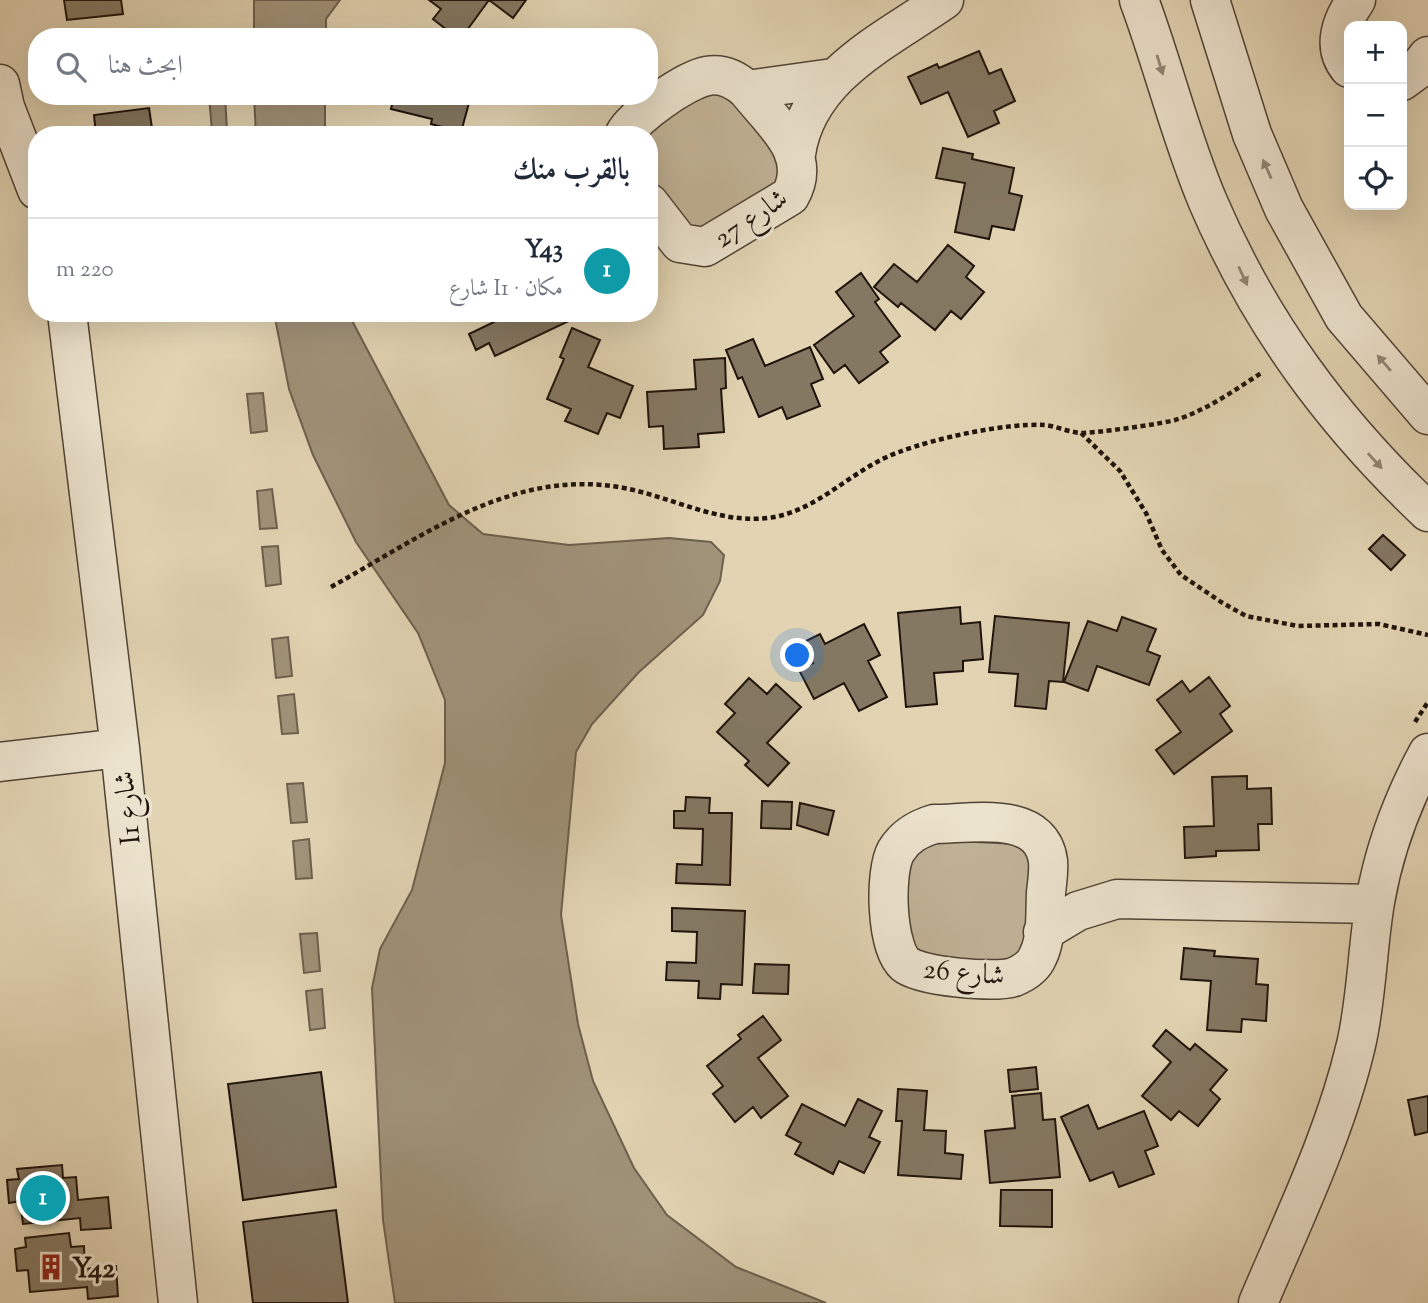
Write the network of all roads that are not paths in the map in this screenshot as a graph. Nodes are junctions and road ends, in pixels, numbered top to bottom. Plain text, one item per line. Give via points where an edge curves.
1 (944, 0) edge
2 (1139, 0) edge
3 (1210, 0) edge
4 (1356, 0) edge
5 (1428, 56) edge
6 (1344, 57) edge
7 (833, 78) junction
8 (1407, 78) edge
9 (0, 83) edge
10 (747, 90) junction
11 (658, 104) edge
12 (656, 105) edge
13 (632, 126) edge
14 (796, 154) junction
15 (28, 167) edge
16 (658, 215) edge
17 (68, 322) edge
18 (1428, 415) edge
19 (1428, 512) edge
20 (120, 748) junction
21 (1428, 753) edge
22 (0, 762) edge
23 (1048, 861) junction
24 (1117, 899) junction
25 (1374, 904) junction
26 (1043, 932) junction
27 (178, 1303) edge
28 (1258, 1303) edge

1 - 7 street, شارع 27
2 -> 19 street via 1208,201 1248,287 1337,418
18 -> 3 street via 1344,317 1284,209 1252,134
4 - 6 street via 1340,32
5 - 8 street
7 - 10 street, شارع 27
7 - 14 street, شارع 27 via 811,105
9 - 15 street
10 - 11 street, شارع 27 via 724,76 708,75
10 - 14 street, شارع 27
12 - 13 street, شارع 27
14 - 16 street, شارع 27 via 799,176 790,196 705,247 680,243
17 - 20 street, I1 شارع
20 - 22 street
20 - 27 street, I1 شارع
21 - 25 street via 1394,825
23 - 24 street, شارع 26 via 1079,885
23 - 26 street, شارع 26
23 - 26 street, شارع 26 via 1031,831 1016,824 934,824 905,838 891,867 891,939 904,963 916,970 1012,978 1032,966
24 - 25 street, شارع 26
24 - 26 street, شارع 26 via 1078,911
25 - 28 street via 1367,987 1341,1101

